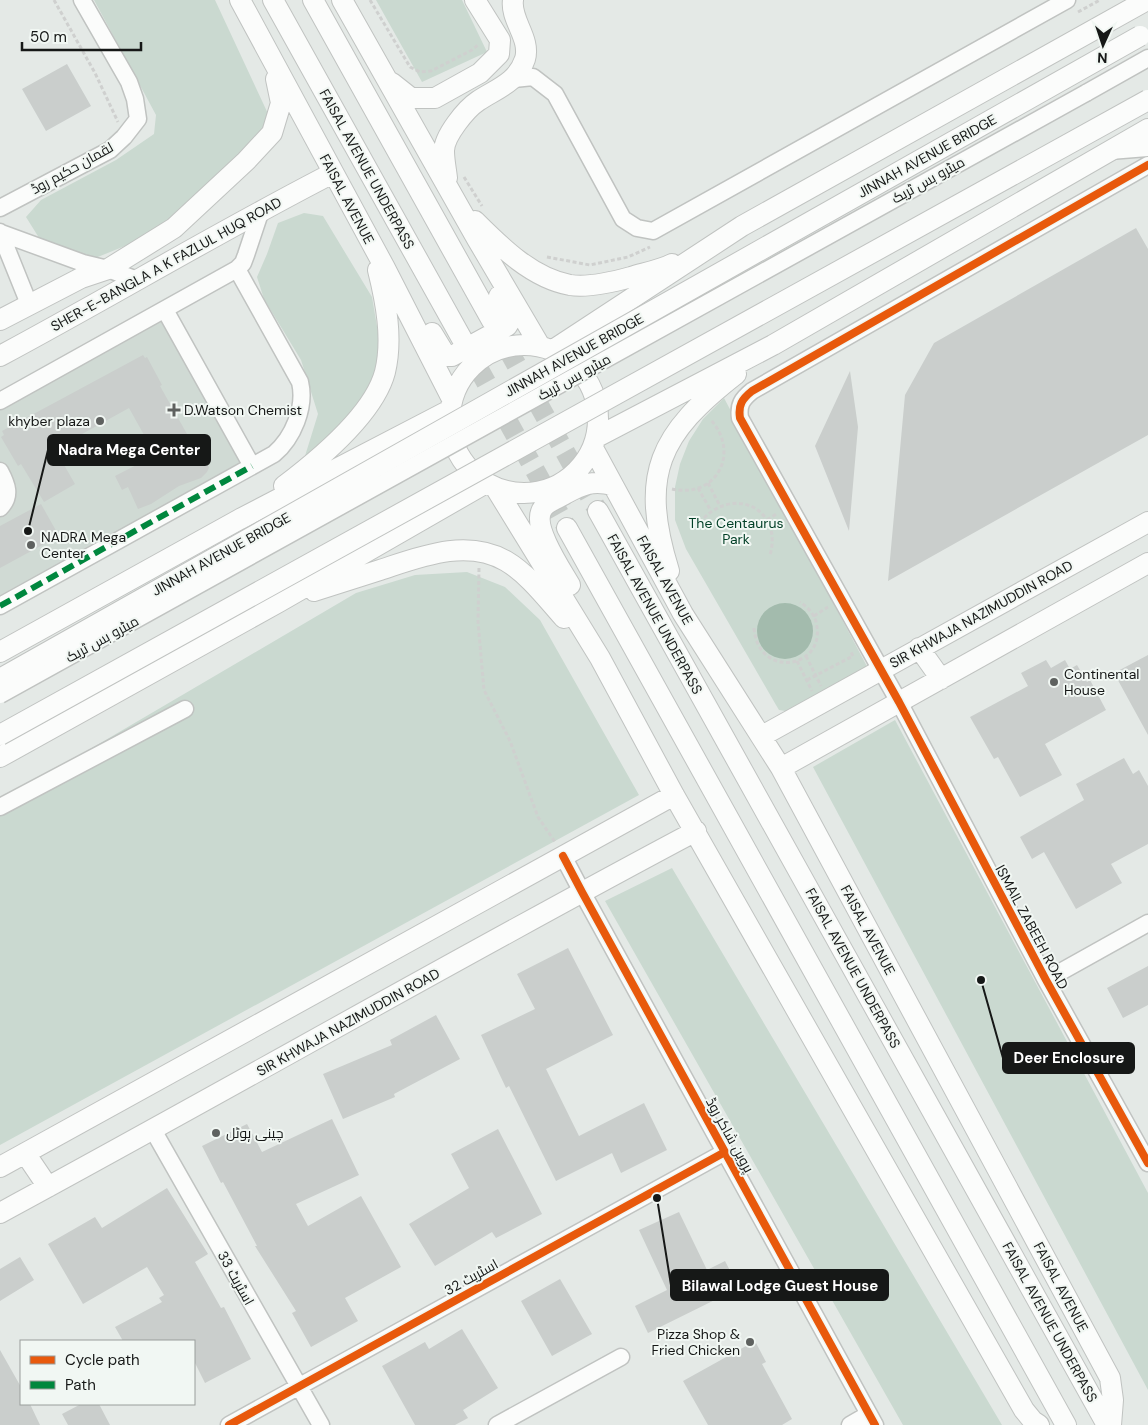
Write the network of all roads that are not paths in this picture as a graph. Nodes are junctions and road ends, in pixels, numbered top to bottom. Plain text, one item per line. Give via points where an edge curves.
1 (82, 0) edge
2 (240, 0) edge
3 (273, 0) edge
4 (313, 0) edge
5 (342, 0) edge
6 (475, 0) edge
7 (512, 0) edge
8 (1067, 0) edge
9 (1147, 0) edge
10 (1144, 34) edge
11 (271, 55) junction
12 (1148, 58) edge
13 (386, 78) junction
14 (514, 79) junction
15 (461, 83) junction
16 (1148, 100) edge
17 (476, 102) junction
18 (1148, 129) edge
19 (1148, 148) edge
20 (1108, 151) junction
21 (1148, 165) edge
22 (333, 173) junction
23 (452, 196) junction
24 (0, 208) edge
25 (261, 210) junction
26 (742, 226) junction
27 (1, 233) edge
28 (477, 239) junction
29 (372, 245) junction
30 (386, 268) junction
31 (108, 269) junction
32 (237, 269) junction
33 (137, 280) junction
34 (29, 304) junction
35 (165, 310) junction
36 (0, 320) edge
37 (492, 321) tunnel mouth
38 (462, 339) tunnel mouth
39 (773, 345) junction
40 (547, 348) junction
41 (0, 356) edge
42 (0, 401) edge
43 (451, 404) junction
44 (595, 443) junction
45 (252, 466) junction
46 (0, 471) edge
47 (491, 485) junction
48 (613, 485) junction
49 (0, 508) edge
50 (598, 511) tunnel mouth
51 (240, 519) junction
52 (1148, 522) edge
53 (567, 528) tunnel mouth
54 (1148, 563) edge
55 (279, 602) junction
56 (0, 606) edge
57 (683, 614) junction
58 (919, 648) junction
59 (0, 652) edge
60 (600, 658) junction
61 (880, 671) junction
62 (0, 679) edge
63 (941, 679) junction
64 (0, 695) edge
65 (899, 702) junction
66 (186, 709) dead end
67 (0, 735) edge
68 (762, 736) junction
69 (0, 757) edge
70 (781, 768) junction
71 (674, 795) junction
72 (0, 807) edge
73 (696, 831) junction
74 (563, 856) junction
75 (582, 892) junction
76 (1148, 923) edge
77 (1046, 980) junction
78 (153, 1130) junction
79 (725, 1152) junction
80 (24, 1153) junction
81 (1148, 1162) edge
82 (1, 1164) edge
83 (48, 1187) junction
84 (0, 1213) edge
85 (621, 1357) dead end
86 (298, 1386) junction
87 (872, 1420) edge
88 (229, 1425) edge
89 (321, 1425) edge
90 (497, 1425) edge
91 (850, 1425) edge
92 (1039, 1425) edge
93 (1066, 1425) edge
94 (1109, 1425) edge

1 - 24 street, لقمان حکیم روڈ via 129,82 138,119 110,150
2 - 11 main road, FAISAL AVENUE
3 - 38 main road, FAISAL AVENUE UNDERPASS
4 - 37 main road
5 - 13 main road
6 - 15 main road via 500,40 499,54 480,73
7 - 14 main road via 526,45 525,58
8 - 14 street via 653,231 637,228 623,219 555,94 533,77
9 - 26 main road
10 - 62 main road, JINNAH AVENUE BRIDGE, bridge
11 - 22 main road, FAISAL AVENUE
11 - 31 main road, SHER-E-BANGLA A K FAZLUL HUQ ROAD via 281,103 272,132 246,161 174,228
12 - 64 street, میٹرو بس ٹریک, bridge
13 - 15 main road via 411,98 435,98
13 - 23 main road
14 - 17 main road
15 - 17 main road
16 - 67 main road, bridge
17 - 23 main road via 450,131 444,149
18 - 20 main road
19 - 20 street
20 - 39 main road
21 - 61 street, ISMAIL ZABEEH ROAD via 752,391 740,404 740,418
22 - 25 main road, SHER-E-BANGLA A K FAZLUL HUQ ROAD
22 - 29 main road, FAISAL AVENUE
23 - 26 main road via 493,239 525,265 545,277 571,285 624,279 668,266
23 - 28 main road
25 - 32 street via 243,263
25 - 33 main road, SHER-E-BANGLA A K FAZLUL HUQ ROAD
26 - 40 main road
27 - 31 street
27 - 34 street
28 - 30 main road via 480,258 510,321 507,326 452,356 446,356 404,286
28 - 40 main road
29 - 30 main road, FAISAL AVENUE
29 - 51 main road via 385,300 389,343 385,372 377,393 357,419 312,464
30 - 43 main road, FAISAL AVENUE
31 - 33 street
31 - 34 main road, SHER-E-BANGLA A K FAZLUL HUQ ROAD via 81,278
32 - 35 street
32 - 45 street via 298,376 302,395 286,443
33 - 41 main road, SHER-E-BANGLA A K FAZLUL HUQ ROAD
34 - 36 main road, SHER-E-BANGLA A K FAZLUL HUQ ROAD
35 - 42 street
35 - 45 street
39 - 44 main road
39 - 57 main road via 693,411 670,439 663,455 657,480 655,513 660,541
40 - 43 main road via 518,344 496,350 476,362 462,379
40 - 44 main road via 571,361 586,376 595,395 599,416
43 - 47 main road via 451,431 458,451 470,469
43 - 51 main road
44 - 47 main road via 581,467 563,482 541,491 518,493
44 - 48 main road, FAISAL AVENUE
45 - 56 street
46 - 49 street via 8,490
47 - 55 main road
47 - 60 main road
48 - 57 main road, FAISAL AVENUE
48 - 60 main road via 590,482 576,487 543,507 539,522 576,596
50 - 94 main road, FAISAL AVENUE UNDERPASS
51 - 59 main road
52 - 58 main road, SIR KHWAJA NAZIMUDDIN ROAD
53 - 93 main road
54 - 63 main road
55 - 60 main road via 433,552 472,551 507,561 534,584
55 - 69 main road
57 - 68 main road, FAISAL AVENUE
58 - 61 main road, SIR KHWAJA NAZIMUDDIN ROAD
58 - 63 main road
60 - 71 main road
61 - 65 street, ISMAIL ZABEEH ROAD
61 - 68 main road, SIR KHWAJA NAZIMUDDIN ROAD
63 - 65 main road
65 - 70 main road
65 - 77 street, ISMAIL ZABEEH ROAD
66 - 72 street
68 - 70 main road, FAISAL AVENUE
70 - 94 main road, FAISAL AVENUE via 1110,1378 1113,1400
71 - 73 main road
71 - 74 main road
73 - 75 main road, SIR KHWAJA NAZIMUDDIN ROAD
73 - 92 main road via 1024,1410
74 - 75 street, پروین شاکر روڈ
74 - 80 main road
75 - 78 main road, SIR KHWAJA NAZIMUDDIN ROAD
75 - 79 street, پروین شاکر روڈ
76 - 77 street
77 - 81 street, ISMAIL ZABEEH ROAD
78 - 83 main road, SIR KHWAJA NAZIMUDDIN ROAD
78 - 86 street, اسٹریٹ 33
79 - 86 street, اسٹریٹ 32
79 - 87 street, پروین شاکر روڈ
80 - 82 main road
80 - 83 main road
83 - 84 main road, SIR KHWAJA NAZIMUDDIN ROAD
85 - 90 street
86 - 88 street, اسٹریٹ 32
86 - 89 street, اسٹریٹ 33
87 - 91 street

